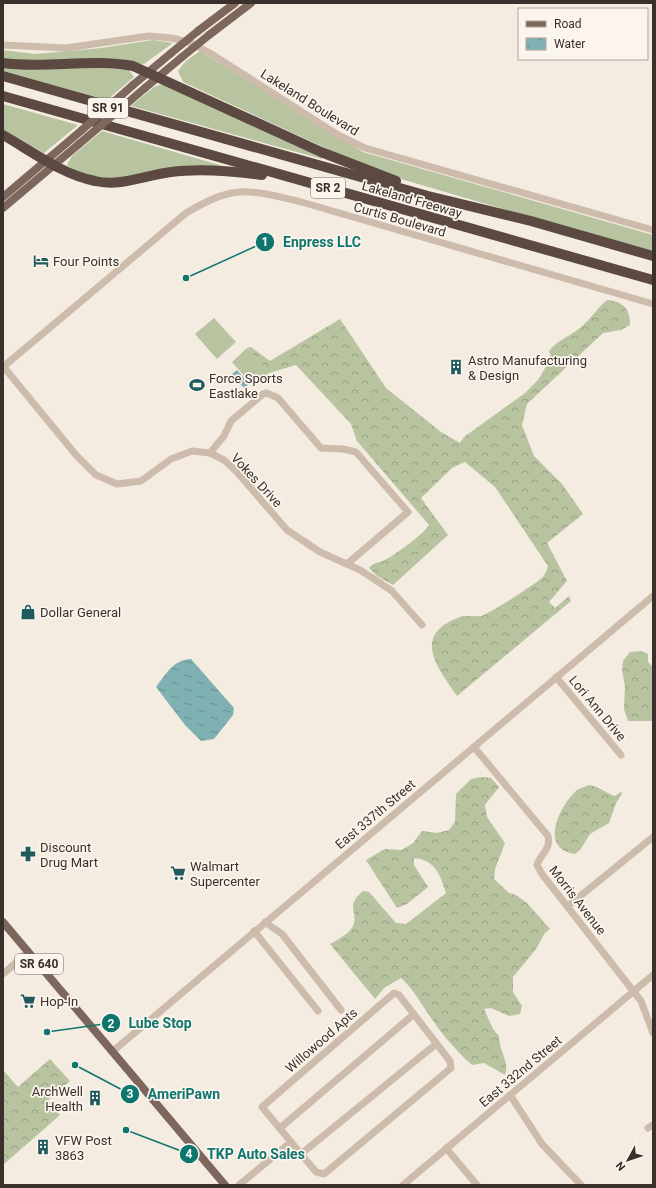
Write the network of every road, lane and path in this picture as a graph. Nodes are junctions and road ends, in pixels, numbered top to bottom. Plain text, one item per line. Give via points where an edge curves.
1 (235, 3) edge
2 (252, 3) edge
3 (3, 45) edge
4 (3, 62) edge
5 (148, 73) junction
6 (3, 76) edge
7 (159, 77) junction
8 (3, 96) edge
9 (3, 135) edge
10 (50, 164) junction
11 (296, 179) junction
12 (428, 196) junction
13 (3, 197) edge
14 (3, 208) edge
15 (653, 230) edge
16 (653, 256) edge
17 (653, 280) edge
18 (653, 304) edge
19 (3, 367) edge
20 (210, 453) junction
21 (347, 564) junction
22 (653, 596) edge
23 (422, 625) dead end
24 (556, 677) junction
25 (474, 746) junction
26 (621, 755) dead end
27 (653, 837) edge
28 (568, 906) junction
29 (3, 922) edge
30 (265, 922) junction
31 (254, 932) junction
32 (28, 952) junction
33 (3, 974) edge
34 (653, 975) edge
35 (634, 991) junction
36 (341, 1010) dead end
37 (318, 1011) dead end
38 (414, 1014) junction
39 (653, 1033) edge
40 (436, 1044) junction
41 (112, 1052) junction
42 (510, 1095) junction
43 (280, 1128) junction
44 (290, 1142) junction
45 (446, 1148) junction
46 (301, 1154) junction
47 (220, 1183) edge
48 (239, 1185) edge
49 (403, 1185) edge
50 (477, 1185) edge
51 (581, 1185) edge

1 - 5 main road, SR 91, bridge
2 - 7 main road, SR 91, bridge
3 - 15 street, Lakeland Boulevard via 66,48 149,36 191,43 365,148
4 - 5 highway via 21,65 115,63 133,66
5 - 7 highway
5 - 10 main road, SR 91, bridge via 68,142
6 - 12 highway, Lakeland Freeway / SR 2
7 - 10 main road, SR 91, bridge via 79,144
7 - 12 highway via 321,152 402,183
8 - 11 highway, Lakeland Freeway / SR 2
9 - 10 highway
10 - 11 highway via 81,178 104,183 171,172 223,170
10 - 13 main road, SR 91
10 - 14 main road, SR 91
11 - 17 highway, Lakeland Freeway / SR 2
12 - 16 highway, Lakeland Freeway / SR 2 via 530,221
18 - 19 street, Curtis Boulevard via 298,201 249,192 207,200 186,213
19 - 20 street, Vokes Drive via 76,455 96,475 117,484 141,481 171,459 192,451
20 - 21 street, Vokes Drive via 224,460 236,471 287,530 320,552
20 - 21 street via 224,436 231,421 267,393 278,398 320,448 356,452 408,512
21 - 23 street, Vokes Drive via 392,591
22 - 24 street, East 337th Street
24 - 25 street, East 337th Street
24 - 26 street, Lori Ann Drive
25 - 28 street, Morris Avenue via 548,836 548,850 537,865
25 - 30 street, East 337th Street
27 - 28 street
28 - 35 street, Morris Avenue
29 - 32 main road, SR 640
30 - 31 street, East 337th Street
30 - 36 street via 282,934
31 - 37 street
31 - 41 street, East 337th Street
32 - 33 street
32 - 41 main road, SR 640
34 - 35 street, East 332nd Street
35 - 39 street, Morris Avenue via 645,1009
35 - 42 street, East 332nd Street
38 - 40 street, Willowood Apts
38 - 43 street
38 - 43 street, Willowood Apts via 399,995 394,993 262,1106
40 - 46 street
40 - 46 street, Willowood Apts via 450,1061 451,1068 324,1174 316,1172
41 - 47 main road, SR 640
42 - 45 street, East 332nd Street
42 - 51 street via 542,1144
43 - 44 street, Willowood Apts
44 - 46 street, Willowood Apts
44 - 48 street
45 - 49 street, East 332nd Street
45 - 50 street

